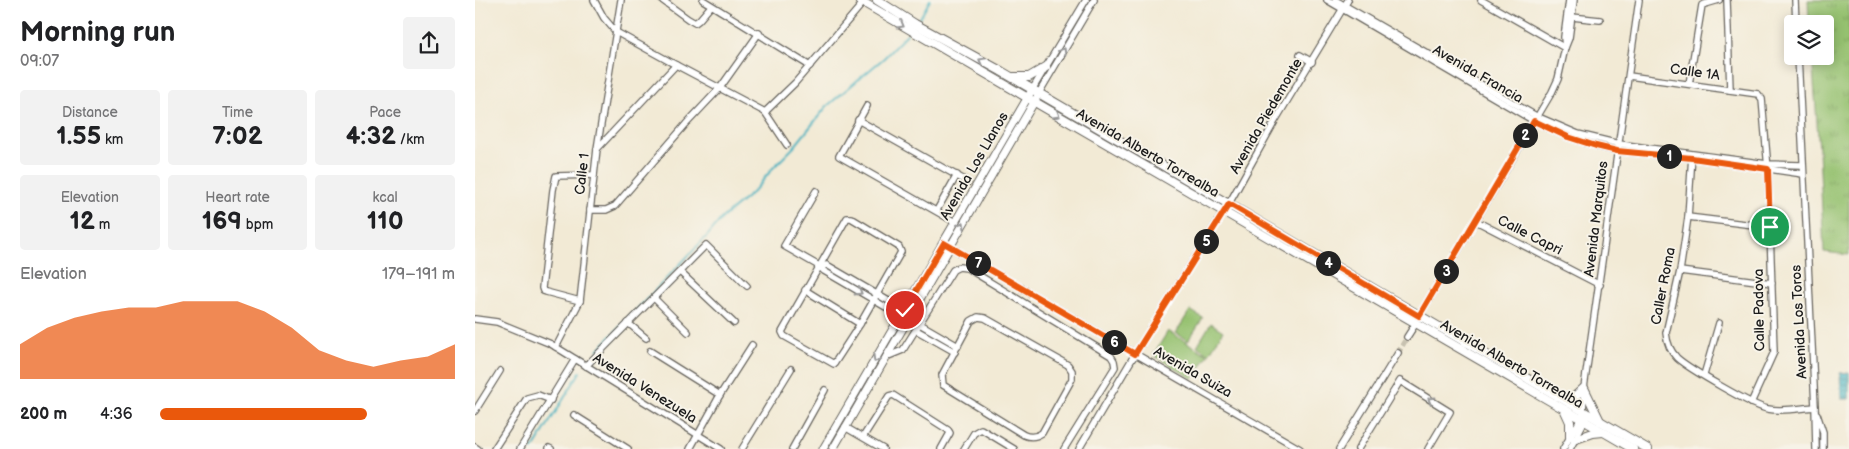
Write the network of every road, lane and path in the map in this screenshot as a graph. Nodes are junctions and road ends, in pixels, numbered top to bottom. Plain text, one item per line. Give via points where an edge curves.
1 (595, 0) edge
2 (621, 0) edge
3 (662, 0) edge
4 (703, 0) edge
5 (877, 0) edge
6 (1086, 0) edge
7 (1094, 0) edge
8 (1327, 0) edge
9 (1335, 0) edge
10 (1481, 0) edge
11 (1569, 0) edge
12 (1575, 0) edge
13 (1639, 0) edge
14 (1719, 0) edge
15 (1727, 0) edge
16 (1795, 0) edge
17 (861, 1) edge
18 (1345, 5) edge
19 (711, 6) junction
20 (1796, 15) edge
21 (1572, 18) junction
22 (1600, 20) dead end
23 (616, 32) junction
24 (759, 33) junction
25 (1566, 38) junction
26 (1565, 48) junction
27 (1300, 55) dead end
28 (1312, 62) junction
29 (676, 65) junction
30 (1797, 65) edge
31 (810, 66) junction
32 (1046, 67) junction
33 (1008, 76) junction
34 (1629, 76) junction
35 (1689, 84) junction
36 (720, 88) junction
37 (1731, 90) junction
38 (1035, 91) junction
39 (1758, 94) joint
40 (1031, 100) junction
41 (867, 106) dead end
42 (765, 112) junction
43 (1535, 119) junction
44 (858, 120) junction
45 (787, 145) dead end
46 (1618, 147) junction
47 (597, 149) junction
48 (1692, 156) junction
49 (1802, 165) junction
50 (1768, 167) junction
51 (1803, 174) junction
52 (594, 175) junction
53 (957, 175) junction
54 (968, 182) dead end
55 (816, 191) dead end
56 (1226, 208) junction
57 (590, 210) junction
58 (937, 210) junction
59 (1688, 217) junction
60 (1476, 221) junction
61 (955, 222) junction
62 (1770, 227) junction
63 (947, 245) junction
64 (819, 266) junction
65 (1680, 270) junction
66 (680, 272) junction
67 (1772, 283) junction
68 (1600, 285) junction
69 (747, 286) dead end
70 (805, 290) junction
71 (1025, 290) junction
72 (877, 294) junction
73 (653, 298) junction
74 (874, 300) junction
75 (1019, 300) junction
76 (580, 301) junction
77 (903, 313) junction
78 (475, 319) edge
79 (1417, 319) junction
80 (628, 323) junction
81 (734, 323) dead end
82 (1719, 323) dead end
83 (860, 324) junction
84 (920, 324) junction
85 (916, 330) junction
86 (688, 332) dead end
87 (1407, 337) tunnel mouth
88 (646, 338) dead end
89 (751, 345) dead end
90 (556, 347) junction
91 (956, 349) junction
92 (650, 351) dead end
93 (1398, 353) tunnel mouth
94 (1135, 354) junction
95 (886, 357) junction
96 (575, 359) junction
97 (586, 366) junction
98 (791, 369) dead end
99 (500, 371) dead end
100 (1703, 375) junction
101 (1584, 388) junction
102 (825, 390) dead end
103 (720, 396) junction
104 (1559, 397) junction
105 (551, 400) junction
106 (1751, 403) junction
107 (1815, 407) junction
108 (1564, 409) junction
109 (475, 411) edge
110 (574, 415) dead end
111 (1584, 416) junction
112 (1601, 423) junction
113 (845, 427) junction
114 (1605, 433) junction
115 (698, 436) junction
116 (863, 438) junction
117 (1573, 438) junction
118 (494, 449) edge
119 (520, 449) edge
120 (628, 449) edge
121 (690, 449) edge
122 (721, 449) edge
123 (742, 449) edge
124 (792, 449) edge
125 (823, 449) edge
126 (833, 449) edge
127 (883, 449) edge
128 (941, 449) edge
129 (964, 449) edge
130 (1014, 449) edge
131 (1064, 449) edge
132 (1079, 449) edge
133 (1300, 449) edge
134 (1339, 449) edge
135 (1358, 449) edge
136 (1428, 449) edge
137 (1563, 449) edge
138 (1570, 449) edge
139 (1633, 449) edge
140 (1648, 449) edge
141 (1816, 449) edge
142 (1823, 449) edge

1 - 23 street
2 - 23 street, Calle 1
3 - 19 street via 693,22
4 - 19 street
33 -> 5 main road, Avenida Alberto Torrealba
6 - 32 street, Avenida Los Llanos
38 -> 7 street, Avenida Los Llanos
8 - 18 street, Avenida Francia
9 - 18 street, Avenida Francia
10 - 26 street
11 - 25 street
12 - 21 street
13 - 34 street, Avenida Marquitos
14 - 35 street via 1702,5
15 - 37 street
16 - 20 street
17 - 31 street
17 -> 40 main road, Avenida Alberto Torrealba
18 - 28 street, Avenida Piedemonte
18 - 43 street, Avenida Francia
19 - 24 street
21 - 22 street
21 - 25 street
23 - 29 street
23 - 47 street, Calle 1
24 - 31 street
24 - 36 street
25 - 26 street
26 - 43 street via 1558,79
27 - 28 street
28 - 56 street, Avenida Piedemonte
29 - 36 street
29 - 47 street
30 - 49 street, Avenida Los Toros
31 - 42 street
32 - 33 main road via 1027,78
32 - 38 street, Avenida Los Llanos
33 - 38 main road, Avenida Alberto Torrealba
34 - 35 street, Calle 1A
34 - 46 street, Avenida Marquitos
35 - 37 street, Calle 1A
36 - 42 street
36 - 57 street via 615,206 606,210
37 - 39 street, Calle 1A
38 - 40 street, Avenida Los Llanos
38 - 56 main road, Avenida Alberto Torrealba
39 - 50 street, Calle Padova via 1762,99
40 -> 56 main road, Avenida Alberto Torrealba
40 - 61 street, Avenida Los Llanos
63 -> 40 street, Avenida Los Llanos
41 - 44 street
42 - 45 street
43 - 46 street, Avenida Francia via 1568,137 1596,146
43 - 60 street
44 - 53 street
44 - 58 street via 839,156
46 - 48 street, Avenida Francia
46 - 68 street, Avenida Marquitos
47 - 52 street, Calle 1
48 - 50 street, Avenida Francia
48 - 59 street, Caller Roma
49 - 50 street, Avenida Francia
49 - 51 street, Avenida Los Toros
50 - 51 street, Avenida Francia
50 - 62 street, Calle Padova
51 - 107 street, Avenida Los Toros
52 - 57 street, Calle 1
52 - 76 street via 556,176 542,288 543,291
53 - 54 street
53 - 58 street
55 - 64 street via 784,246
56 - 79 main road, Avenida Alberto Torrealba
56 - 94 street, Avenida Piedemonte
57 - 76 street, Calle 1
58 - 61 street
59 - 62 street
59 - 65 street, Caller Roma
60 - 68 street, Calle Capri
60 - 79 street
61 - 63 street, Avenida Los Llanos
62 - 67 street, Calle Padova
63 - 71 street, Avenida Suiza
63 - 77 street, Avenida Los Llanos
63 - 95 street, Avenida Los Llanos
64 - 70 street
64 - 72 street via 827,265
64 - 72 street via 847,218 851,218 901,249
64 -> 74 street
65 - 67 street
65 - 100 street, Caller Roma via 1666,334 1667,344 1677,357
66 - 69 street via 706,245
66 - 73 street
66 - 81 street
67 - 106 street, Calle Padova via 1775,352
68 - 101 street, Avenida Marquitos
70 - 83 street
70 - 83 street via 783,332 784,336 834,364
71 - 75 street
71 - 94 street, Avenida Suiza
72 - 74 street
72 - 77 street
73 - 80 street
73 - 86 street
74 - 77 street
74 - 83 street
75 - 84 street via 967,268 959,267 953,270
75 - 131 street via 1111,356 1114,361 1115,367
76 - 90 street, Calle 1
77 -> 125 street, Avenida Los Llanos
78 - 90 street, Avenida Venezuela via 497,322
79 - 87 street
79 - 104 main road, Avenida Alberto Torrealba
79 - 108 main road, Avenida Alberto Torrealba
80 - 88 street
80 - 97 street
82 - 100 street
84 - 85 street
84 - 91 street
85 - 91 street
85 - 95 street via 903,350
89 - 103 street
90 - 96 street, Avenida Venezuela
91 - 91 street via 942,375 945,387 1024,435 1042,434 1072,379 1068,365 981,317 971,321
92 - 103 street
93 - 134 street
94 - 132 street, Avenida Piedemonte
94 - 133 street, Avenida Suiza
95 - 113 street, Avenida Los Llanos
96 - 97 street, Avenida Venezuela
96 - 105 street
97 - 115 street, Avenida Venezuela
98 - 123 street
99 - 109 street
100 - 106 street, Caller Roma
101 - 104 main road via 1573,398
101 - 111 street, Avenida Marquitos
101 - 112 main road
102 - 124 street
103 - 115 street
104 - 111 main road, Avenida Alberto Torrealba
105 - 118 street via 538,395 527,398
105 - 119 street
106 - 107 street, Caller Roma via 1769,410
107 - 141 street
107 - 142 street via 1823,432
108 - 111 main road, Avenida Alberto Torrealba
108 - 117 main road
110 - 120 street
111 - 112 main road, Avenida Alberto Torrealba
111 - 114 main road, Avenida Alberto Torrealba
111 - 117 street
112 - 140 main road, Avenida Alberto Torrealba
113 - 116 street
113 - 126 street, Avenida Los Llanos
114 - 117 main road via 1599,431
114 - 139 main road, Avenida Alberto Torrealba
115 - 121 street
115 - 122 street, Avenida Venezuela
116 - 127 street
116 - 128 street via 891,394 948,430 949,436
117 - 137 street
117 - 138 street
129 - 130 street via 974,433 981,429
136 -> 135 street via 1451,412 1400,382

